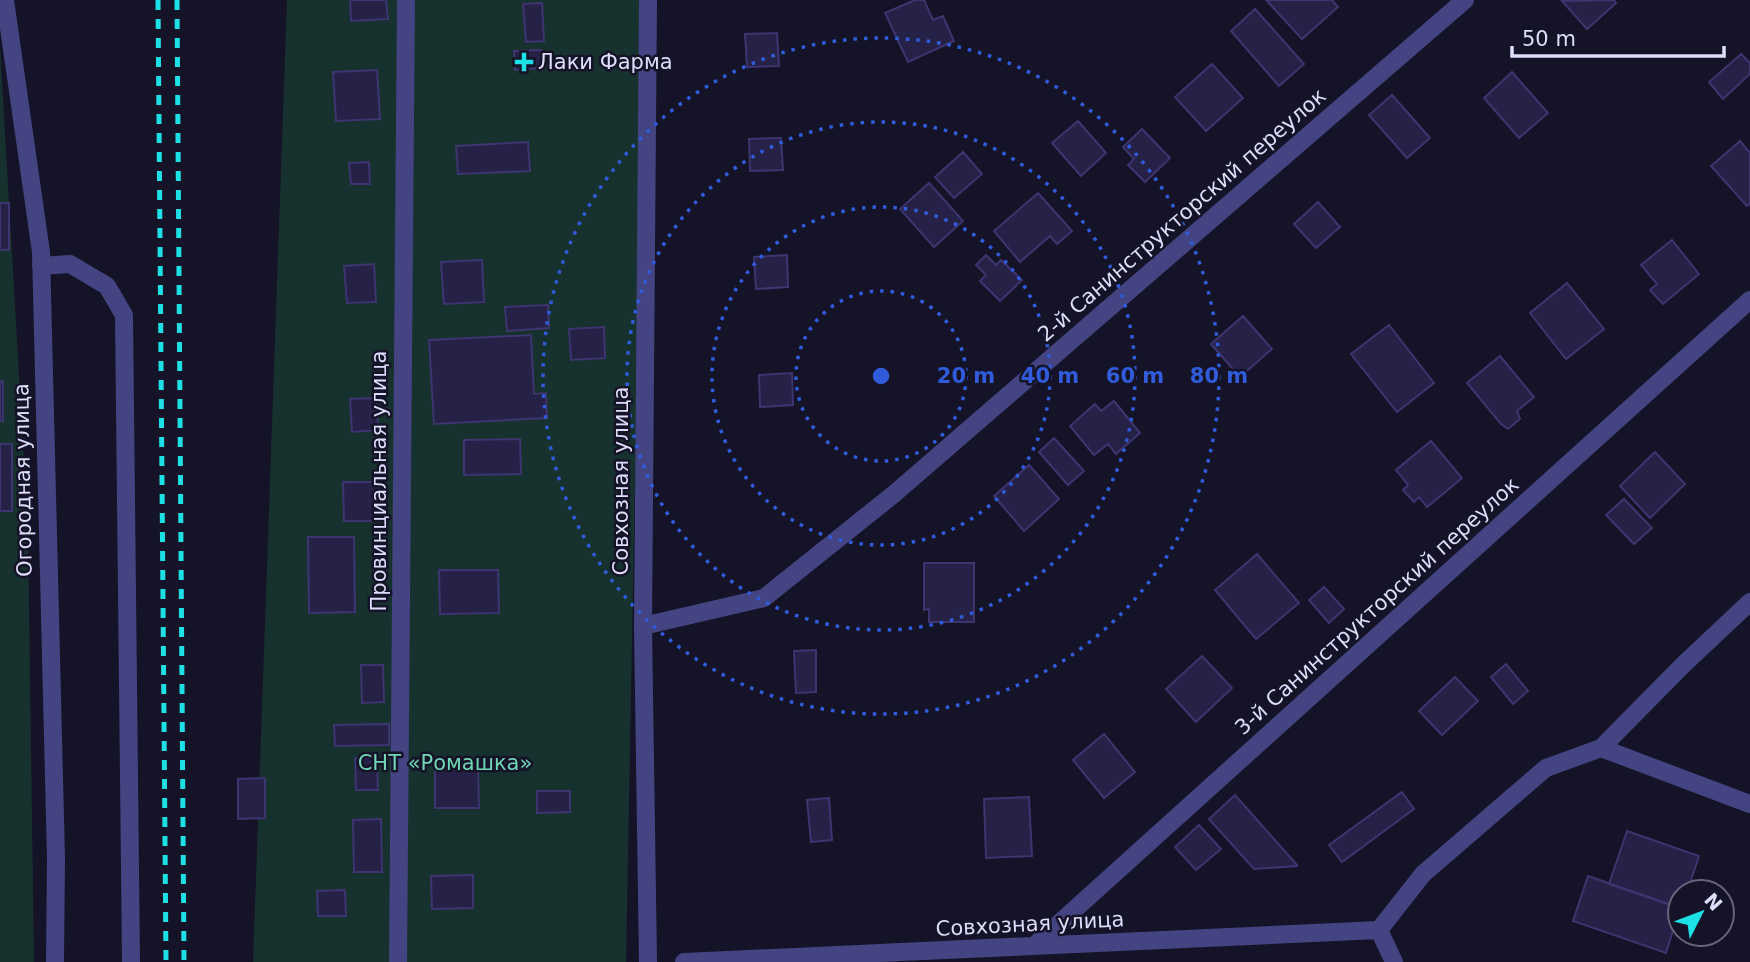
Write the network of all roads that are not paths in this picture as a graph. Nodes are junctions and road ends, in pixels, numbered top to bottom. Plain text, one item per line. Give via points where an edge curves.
1 (5, 0) edge
2 (406, 0) edge
3 (648, 0) edge
4 (1465, 0) edge
5 (41, 266) junction
6 (1750, 300) edge
7 (1750, 602) edge
8 (643, 626) junction
9 (1601, 748) junction
10 (1750, 804) edge
11 (1379, 930) junction
12 (1034, 946) junction
13 (878, 958) edge
14 (55, 962) edge
15 (131, 962) edge
16 (398, 962) edge
17 (649, 962) edge
18 (684, 962) edge
19 (1394, 962) edge

1 - 5 street, Огородная улица
2 - 16 street, Провинциальная улица
3 - 8 street, Совхозная улица
4 - 8 street, 2-й Санинструкторский переулок via 904,485 764,598
5 - 14 street, Огородная улица
5 - 15 street via 70,264 107,286 124,315
6 - 12 street, 3-й Санинструкторский переулок
7 - 9 street
8 - 17 street, Совхозная улица
9 - 10 street
9 - 11 street via 1546,768 1423,874
11 - 12 street, Совхозная улица
11 - 19 street
12 - 13 street, Совхозная улица
13 - 18 street, Совхозная улица

